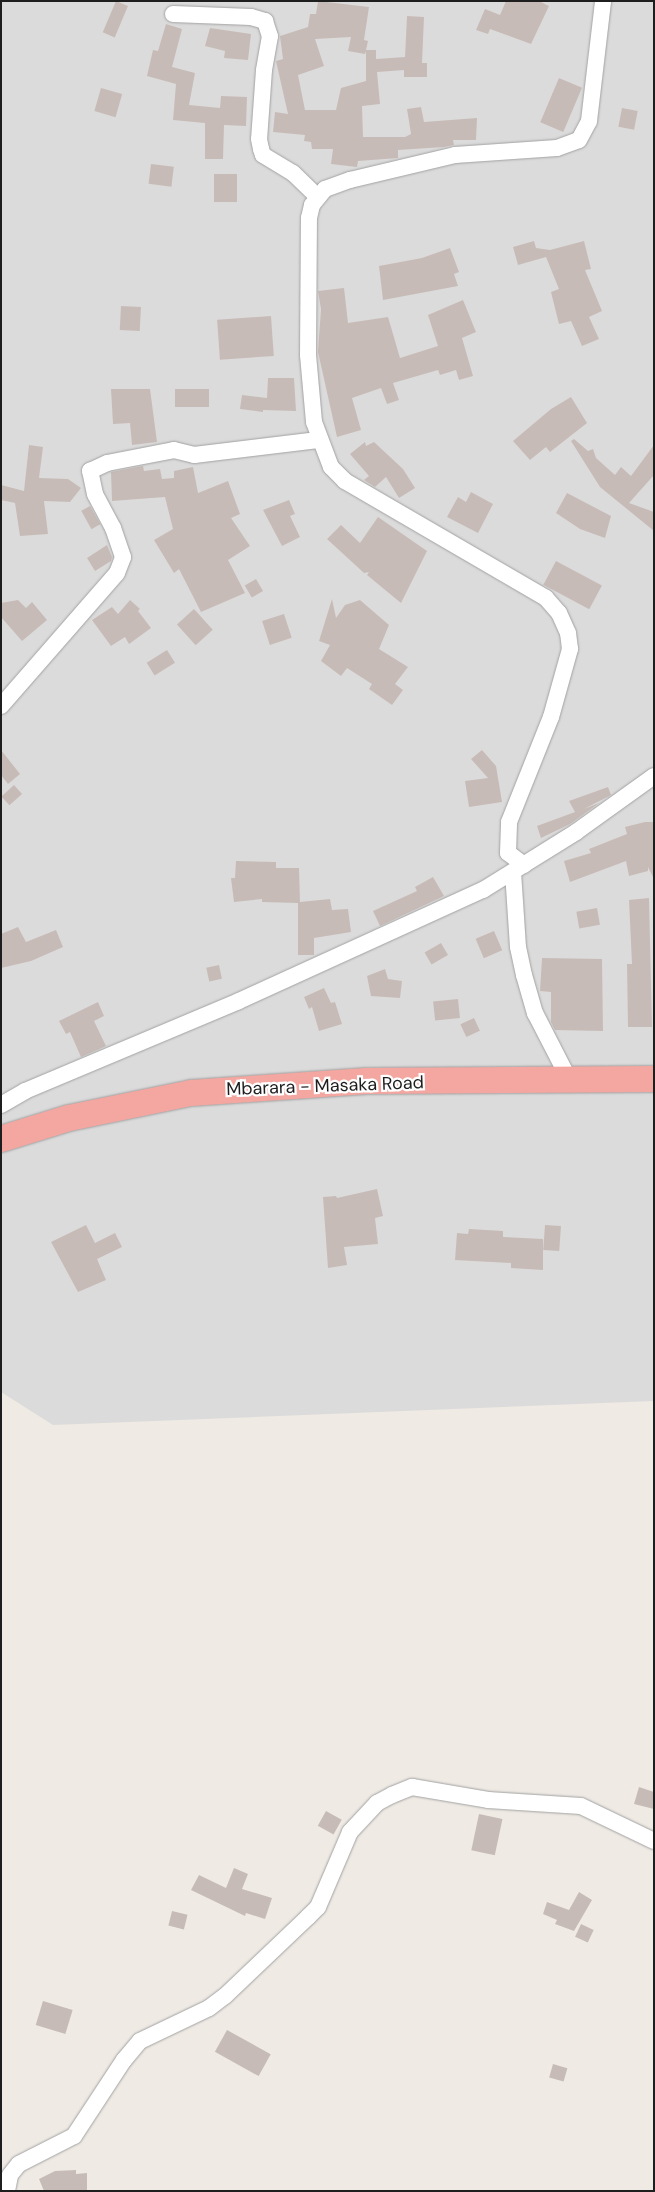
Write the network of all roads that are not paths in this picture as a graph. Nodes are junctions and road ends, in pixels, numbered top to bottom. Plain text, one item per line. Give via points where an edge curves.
1 (603, 1) edge
2 (174, 14) dead end
3 (317, 196) junction
4 (318, 440) junction
5 (1, 706) edge
6 (654, 776) edge
7 (518, 868) junction
8 (654, 1079) edge
9 (570, 1081) junction
10 (1, 1105) edge
11 (1, 1139) edge
12 (654, 1841) edge
13 (7, 2191) edge

1 - 3 street via 589,122 579,140 556,148 455,155 350,180 325,189
2 - 3 street via 251,17 265,21 270,36 258,139 263,155 293,173
3 - 4 street via 309,218 308,355
4 - 5 street via 194,455 174,450 107,463 90,471 95,494 113,528 123,557 117,573
4 - 7 street via 331,467 345,481 546,598 560,613 568,632 570,649 551,716 507,835 508,853
6 - 7 street
7 - 9 street via 518,947 524,975 535,1013
7 - 10 street via 437,913 25,1091
8 - 9 highway, Mbarara - Masaka Road
9 - 11 highway, Mbarara - Masaka Road via 367,1081 191,1092 69,1118
12 - 13 street via 581,1806 488,1800 412,1787 377,1803 350,1832 318,1907 225,1996 209,2008 140,2041 74,2136 19,2164 10,2175

